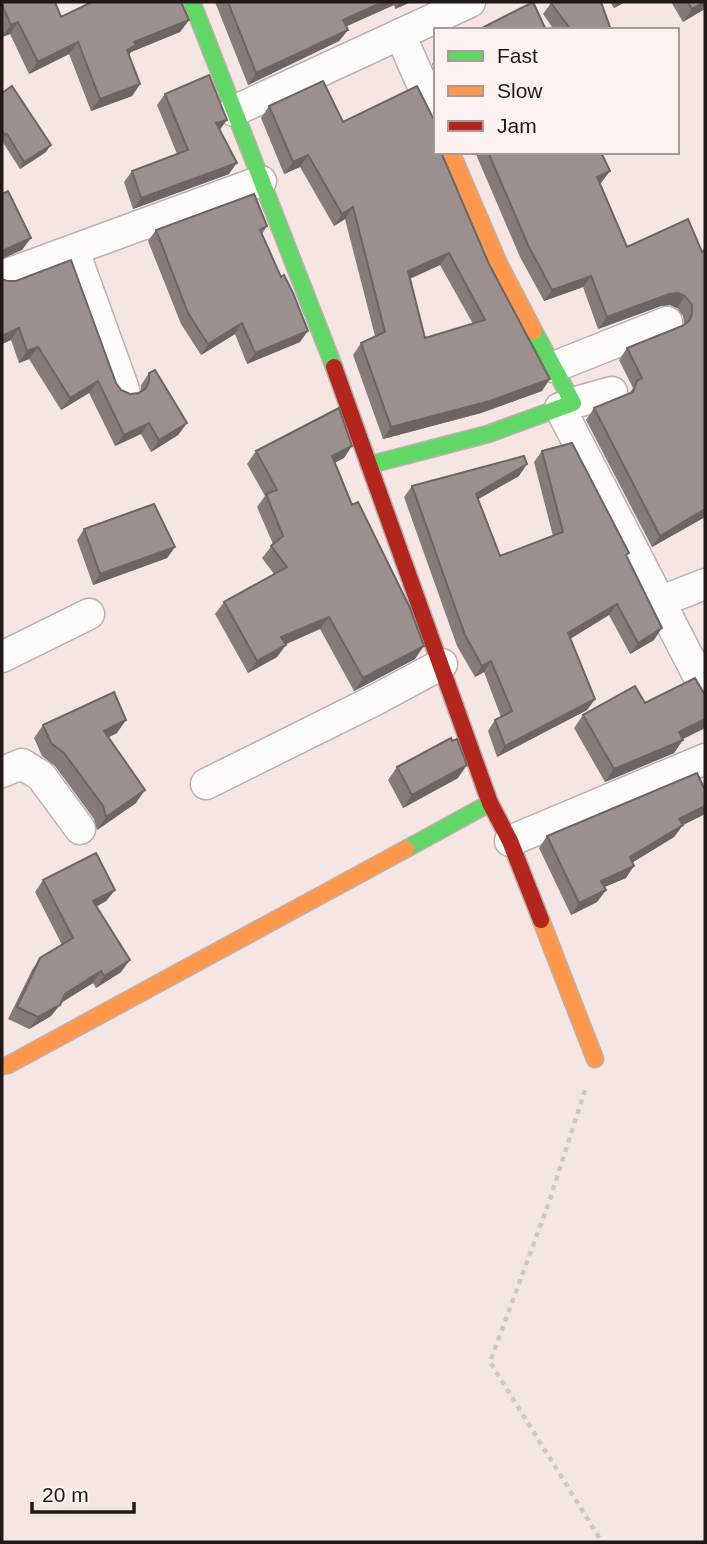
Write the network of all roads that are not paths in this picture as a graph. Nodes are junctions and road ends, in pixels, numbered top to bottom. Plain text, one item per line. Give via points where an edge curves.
1 (192, 2) edge
2 (470, 2) edge
3 (400, 34) junction
4 (234, 111) junction
5 (434, 111) edge
6 (452, 154) edge
7 (261, 181) junction
8 (75, 251) junction
9 (2, 276) edge
10 (667, 322) dead end
11 (554, 367) junction
12 (124, 389) edge
13 (612, 392) dead end
14 (566, 406) junction
15 (369, 465) junction
16 (705, 584) edge
17 (659, 602) junction
18 (89, 614) dead end
19 (2, 657) edge
20 (442, 664) junction
21 (705, 689) edge
22 (705, 759) edge
23 (2, 772) edge
24 (206, 784) dead end
25 (490, 803) junction
26 (80, 829) dead end
27 (510, 841) junction
28 (595, 1059) road end
29 (2, 1066) edge

1 - 4 street
2 - 3 street
3 - 4 street
3 - 5 street
4 - 7 street
6 - 11 street via 500,266
7 - 8 street
7 - 15 street
8 - 9 street
8 - 12 street
10 - 11 street
11 - 14 street
13 - 14 street
14 - 15 street
14 - 17 street
15 - 20 street
16 - 17 street
17 - 21 street
18 - 19 street
20 - 24 street
20 - 25 street
22 - 27 street
23 - 26 street via 22,764 37,771
25 - 27 street
25 - 29 street
27 - 28 street

